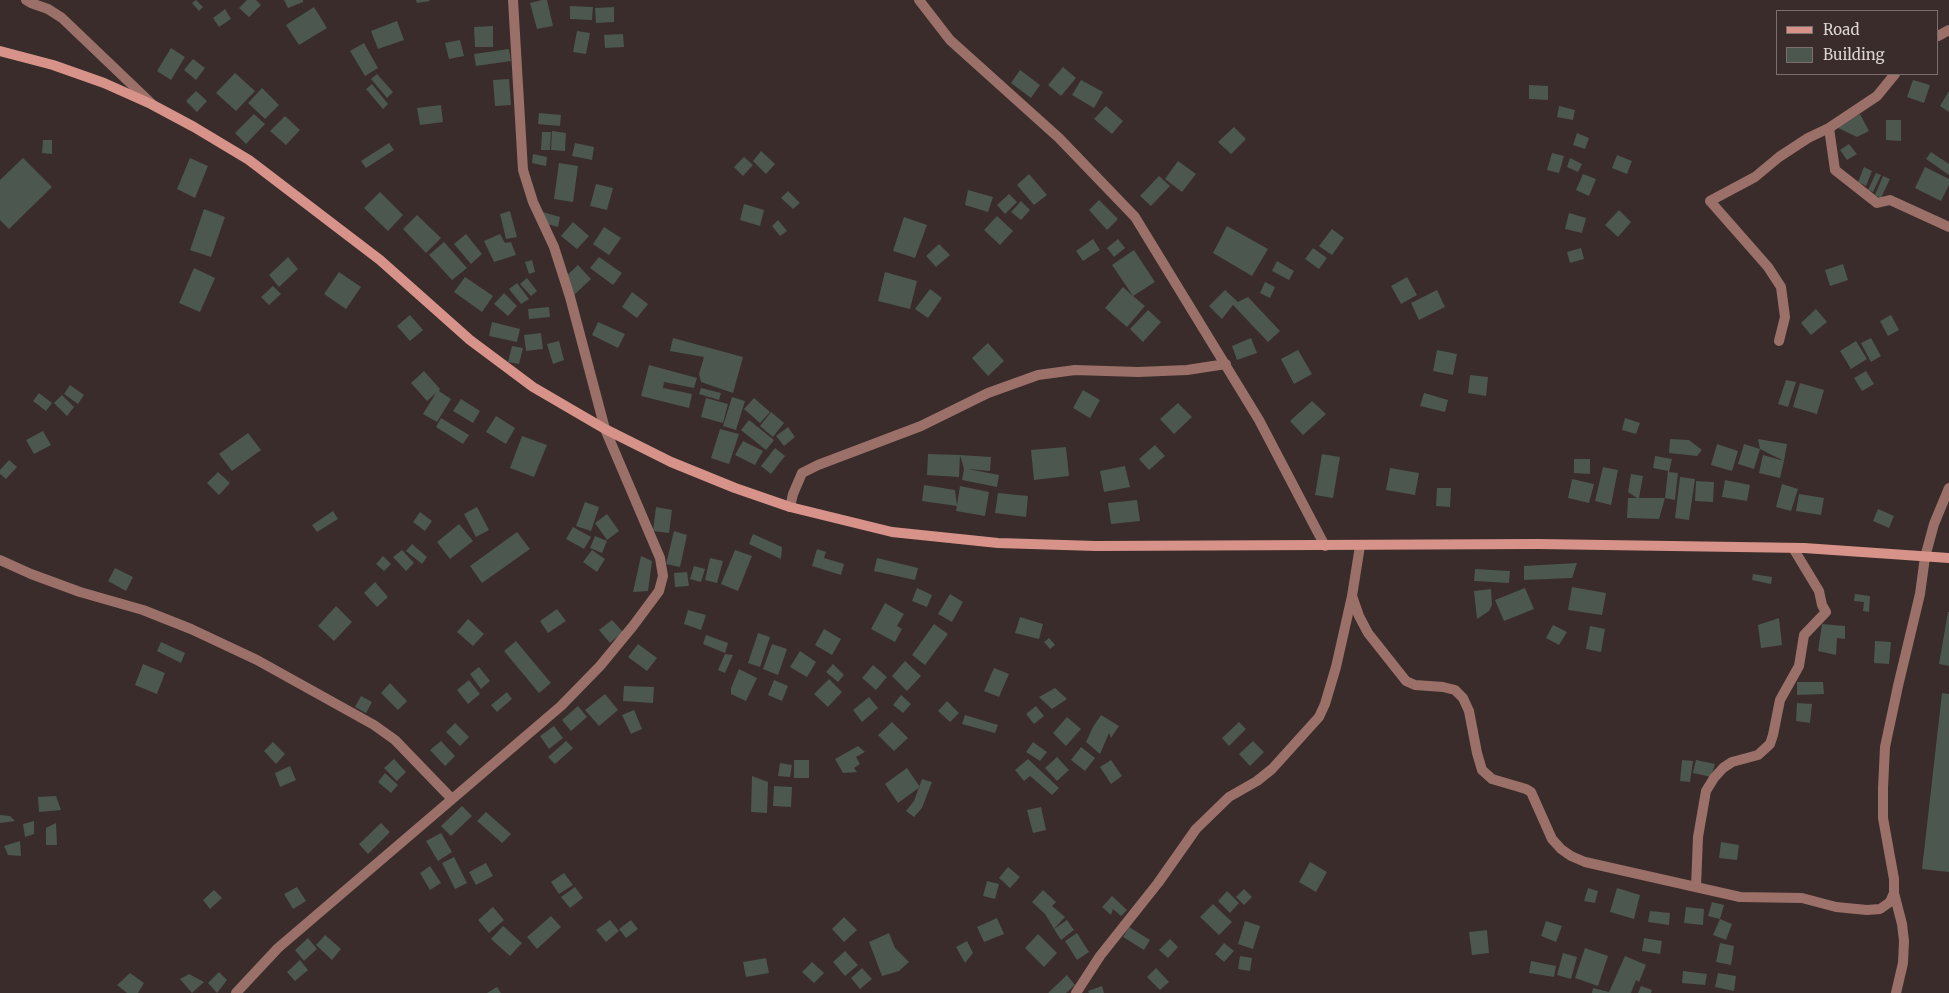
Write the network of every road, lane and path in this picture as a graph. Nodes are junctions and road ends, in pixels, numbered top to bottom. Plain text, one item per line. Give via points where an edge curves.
1 (26, 0) edge
2 (513, 0) edge
3 (919, 0) edge
4 (0, 51) edge
5 (1893, 75) edge
6 (151, 104) junction
7 (1829, 128) junction
8 (1949, 227) edge
9 (1779, 341) dead end
10 (1226, 364) junction
11 (605, 429) junction
12 (1949, 488) edge
13 (790, 506) junction
14 (1325, 546) junction
15 (1360, 546) junction
16 (1793, 548) junction
17 (1925, 557) junction
18 (1949, 558) edge
19 (0, 560) edge
20 (1352, 596) junction
21 (452, 799) junction
22 (1696, 887) junction
23 (1894, 893) junction
24 (236, 993) edge
25 (1076, 993) edge
26 (1896, 993) edge

1 - 6 street via 62,18
2 - 11 street via 523,170 570,297
3 - 10 street via 950,40 1059,138 1135,217
4 - 6 main road via 53,65
5 - 7 street via 1877,96
6 - 11 main road via 249,160 380,260 470,340 533,387
7 - 8 street via 1835,170 1877,203 1890,200
7 - 9 street via 1779,157 1754,178 1710,201 1768,266 1781,287 1785,317
10 - 13 street via 1187,370 1075,370 1038,375 988,393 921,426 802,473
10 - 14 street
11 - 13 main road via 671,462
11 - 21 street via 660,558 663,576 659,591 600,666 561,706
12 - 17 street
13 - 14 main road via 892,532 998,543
14 - 15 main road
15 - 16 main road via 1400,543
15 - 20 street
16 - 17 main road
16 - 22 street via 1820,591 1826,612 1804,635 1799,666 1780,700 1770,744 1758,755 1723,768 1706,791 1698,837
17 - 18 main road
17 - 23 street via 1916,613 1885,747 1882,788
19 - 21 street via 80,592 143,610 257,660 374,725 395,740
20 - 22 street via 1368,633 1406,681 1455,690 1463,698 1482,770 1492,779 1531,792 1548,832 1561,850 1584,862
20 - 25 street via 1336,668 1319,717 1272,769 1229,797 1196,829
21 - 24 street via 278,948
22 - 23 street via 1740,897 1802,898 1852,910 1880,908 1890,902
23 - 26 street via 1904,941

